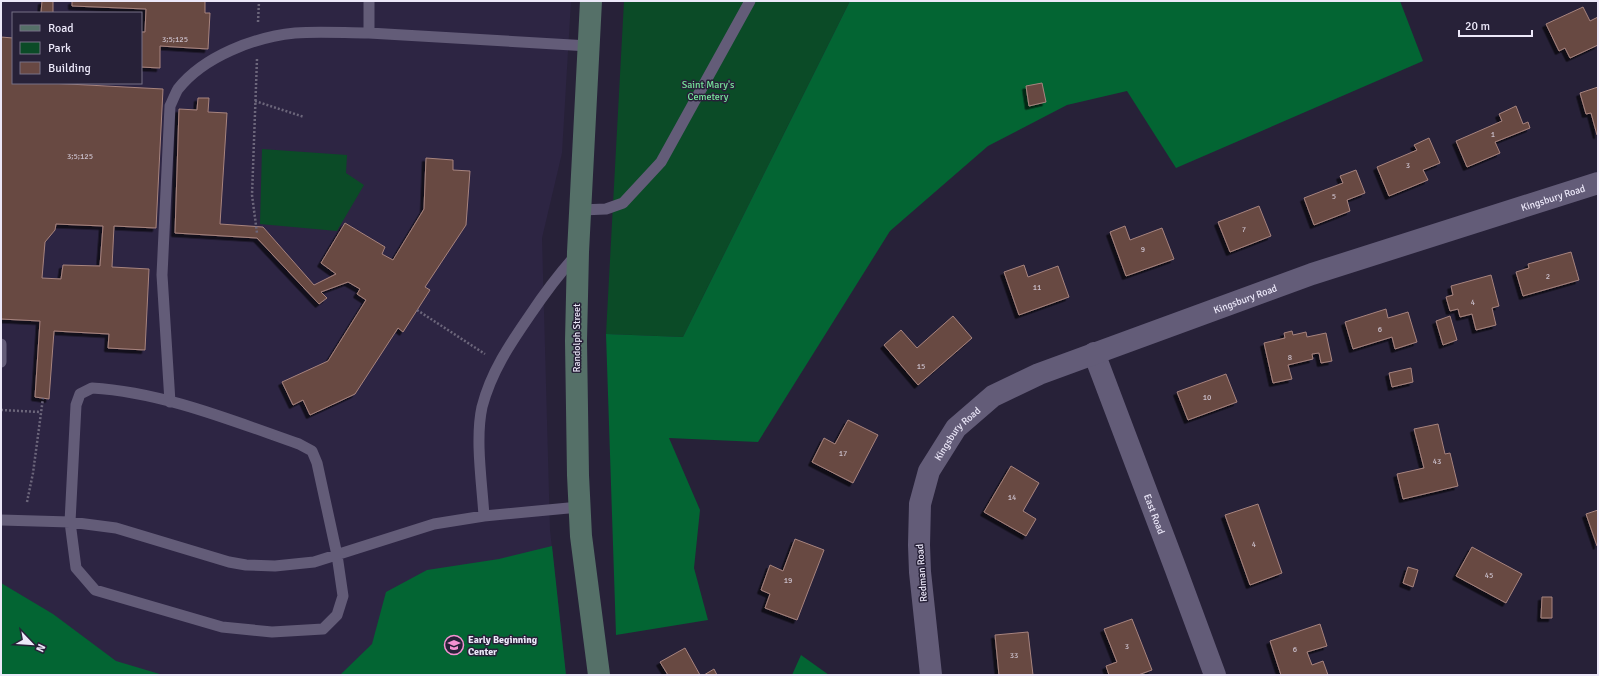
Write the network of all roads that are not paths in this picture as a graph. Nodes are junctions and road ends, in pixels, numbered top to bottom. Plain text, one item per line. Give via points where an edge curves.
1 (369, 1) edge
2 (592, 1) edge
3 (750, 1) edge
4 (369, 33) junction
5 (589, 46) junction
6 (1598, 183) edge
7 (581, 210) junction
8 (578, 252) junction
9 (1, 344) edge
10 (1094, 353) junction
11 (1, 362) edge
12 (170, 402) junction
13 (929, 471) joint
14 (579, 507) junction
15 (484, 516) junction
16 (1, 520) edge
17 (70, 522) junction
18 (337, 555) junction
19 (599, 675) edge
20 (931, 675) edge
21 (1215, 675) edge

1 - 4 lane
2 - 5 main road, Randolph Street
3 - 7 lane via 661,162 623,203 606,209
4 - 5 lane
4 - 12 lane via 295,33 236,47 189,77 177,90 170,106 162,268
5 - 7 main road, Randolph Street
6 - 10 street, Kingsbury Road via 1312,274
7 - 8 main road, Randolph Street
8 - 14 main road, Randolph Street via 576,341
8 - 15 lane via 558,275 512,340 493,374 482,408 479,436
9 - 11 lane
10 - 13 street, Kingsbury Road via 1039,374 992,396 956,428
10 - 21 street, East Road
12 - 17 lane via 106,389 92,388 80,394 76,405
12 - 18 lane via 204,411 299,444 312,451 317,463
13 - 20 street, Redman Road via 920,504 919,545
14 - 15 lane
14 - 19 main road, Randolph Street
15 - 18 lane via 434,524
16 - 17 lane
17 - 18 lane via 116,528 246,565 293,565
17 - 18 lane via 76,568 95,590 222,627 272,632 323,629 337,615 344,596

